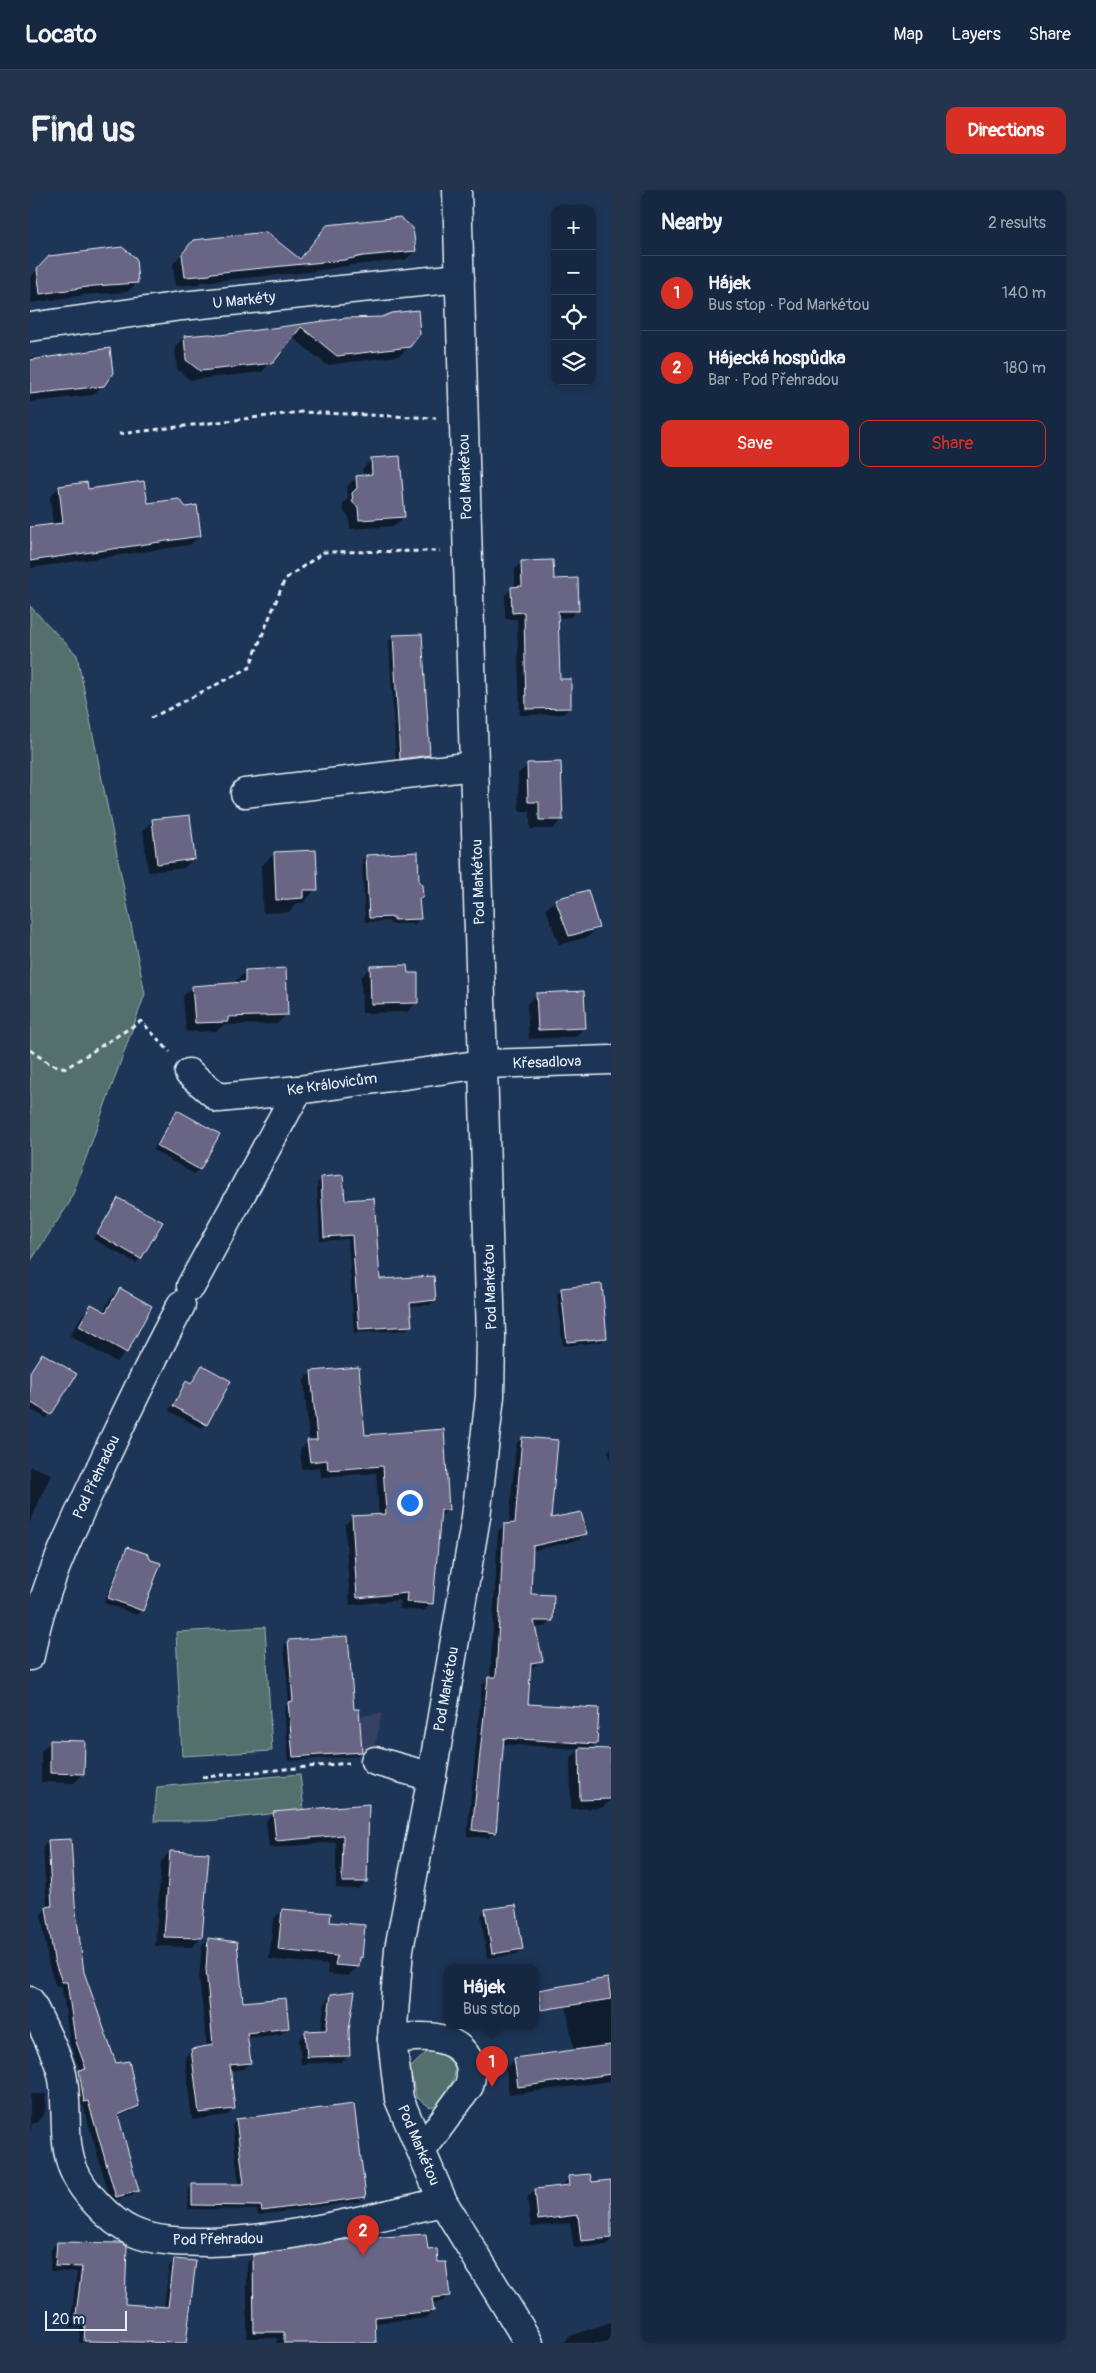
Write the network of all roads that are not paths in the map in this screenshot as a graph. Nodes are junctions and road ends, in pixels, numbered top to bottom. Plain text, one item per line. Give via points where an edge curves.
1 (457, 190) edge
2 (460, 278) junction
3 (30, 326) edge
4 (474, 766) junction
5 (244, 793) dead end
6 (611, 1060) edge
7 (483, 1064) junction
8 (189, 1074) road end
9 (298, 1090) junction
10 (30, 1656) edge
11 (375, 1761) road end
12 (432, 1776) junction
13 (30, 2001) edge
14 (392, 2039) junction
15 (422, 2150) junction
16 (443, 2202) junction
17 (529, 2343) edge

1 - 2 street, Pod Markétou
2 - 3 street, U Markéty via 182,306
2 - 4 street, Pod Markétou
4 - 5 street
4 - 7 street, Pod Markétou
6 - 7 street, Křesadlova
7 - 9 street, Ke Královicům
7 - 12 street, Pod Markétou via 490,1396 476,1517
8 - 9 street, Ke Královicům via 220,1098
9 - 10 street, Pod Přehradou via 186,1296 118,1431 63,1548 35,1626
11 - 12 street
12 - 14 street, Pod Markétou via 396,1969
13 - 16 street, Pod Přehradou via 62,2072 68,2154 73,2169 80,2183 103,2209 130,2231 164,2240 253,2241
14 - 15 street, Pod Markétou via 399,2099
14 - 15 street via 434,2037 451,2043 470,2061 473,2074 469,2086
15 - 16 street, Pod Markétou
16 - 17 street, Pod Markétou

